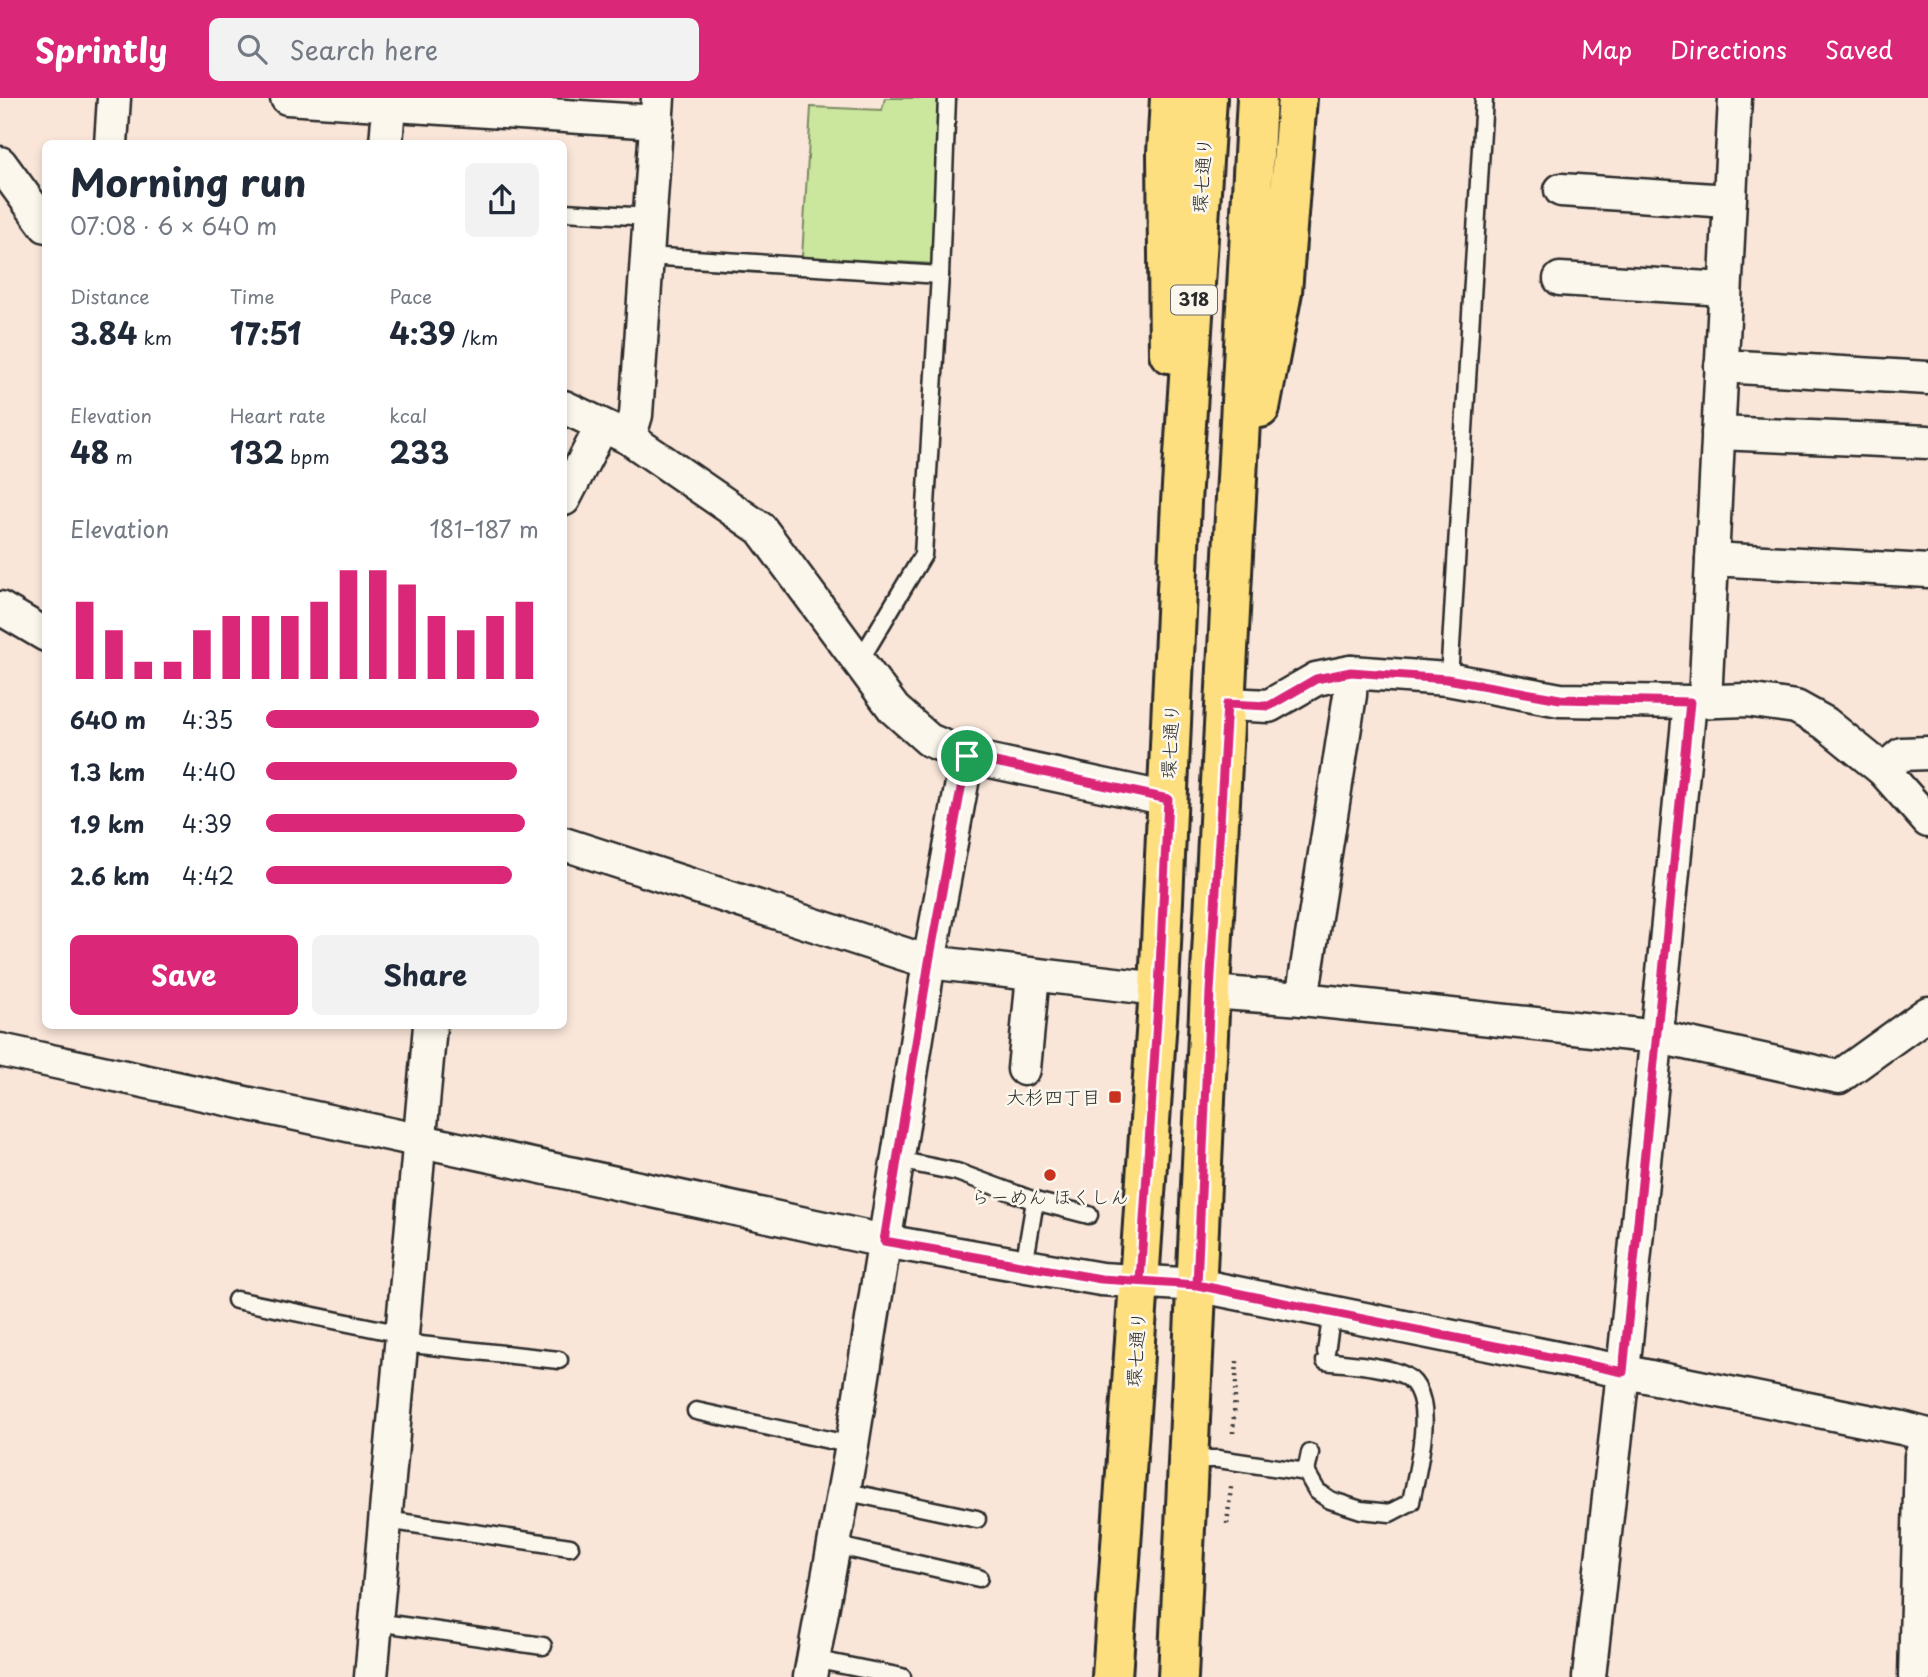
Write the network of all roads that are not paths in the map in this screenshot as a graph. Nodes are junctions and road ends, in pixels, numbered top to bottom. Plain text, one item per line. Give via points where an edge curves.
1 (114, 98) edge
2 (287, 98) edge
3 (947, 98) edge
4 (1170, 98) edge
5 (1207, 98) edge
6 (1257, 98) edge
7 (1297, 98) edge
8 (1484, 98) edge
9 (1735, 98) edge
10 (389, 105) junction
11 (658, 110) edge
12 (111, 140) edge
13 (386, 140) edge
14 (0, 163) edge
15 (1560, 190) dead end
16 (1729, 201) junction
17 (567, 212) edge
18 (650, 217) junction
19 (42, 221) edge
20 (647, 256) junction
21 (940, 275) junction
22 (1560, 279) dead end
23 (1725, 289) junction
24 (1721, 366) junction
25 (1928, 377) edge
26 (567, 408) edge
27 (615, 432) junction
28 (1718, 433) junction
29 (1928, 442) edge
30 (567, 495) edge
31 (1236, 500) junction
32 (1181, 502) junction
33 (1712, 559) junction
34 (1928, 571) edge
35 (0, 608) edge
36 (42, 633) edge
37 (859, 662) junction
38 (1351, 672) junction
39 (1447, 679) junction
40 (1698, 702) junction
41 (1227, 704) junction
42 (1928, 753) edge
43 (967, 756) junction
44 (1883, 769) junction
45 (1168, 799) junction
46 (1928, 821) edge
47 (567, 845) edge
48 (929, 962) junction
49 (1033, 975) junction
50 (1159, 989) junction
51 (1210, 992) junction
52 (1302, 999) junction
53 (1928, 1013) edge
54 (430, 1029) edge
55 (1658, 1037) junction
56 (0, 1049) edge
57 (1024, 1069) dead end
58 (420, 1140) junction
59 (897, 1160) junction
60 (1035, 1201) junction
61 (1088, 1215) dead end
62 (884, 1241) junction
63 (1024, 1266) junction
64 (1140, 1281) junction
65 (1197, 1285) junction
66 (236, 1300) dead end
67 (1332, 1313) junction
68 (402, 1338) junction
69 (559, 1360) dead end
70 (1623, 1372) junction
71 (696, 1411) dead end
72 (1928, 1435) edge
73 (852, 1445) junction
74 (1310, 1453) dead end
75 (1189, 1460) junction
76 (1306, 1472) junction
77 (843, 1491) junction
78 (977, 1519) dead end
79 (386, 1520) junction
80 (834, 1545) junction
81 (570, 1547) dead end
82 (979, 1578) dead end
83 (376, 1622) junction
84 (543, 1646) dead end
85 (812, 1668) edge
86 (371, 1677) edge
87 (902, 1677) edge
88 (1112, 1677) edge
89 (1178, 1677) edge
90 (1589, 1677) edge
91 (1915, 1677) edge

1 - 12 street
2 - 10 street
3 - 21 lane
4 - 32 main road via 1167,293
5 - 32 main road, 環七通り / 318
6 - 31 main road
7 - 31 main road via 1282,292 1265,391
8 - 39 lane
9 - 16 street
10 - 11 street
10 - 13 street
11 - 18 street
14 - 19 street
15 - 16 street
16 - 23 street
17 - 18 lane
18 - 20 street
20 - 21 lane
20 - 27 street via 636,415
21 - 37 lane via 923,555
22 - 23 street
23 - 24 street
24 - 25 street
24 - 28 street
26 - 27 street
27 - 30 street
27 - 37 street via 761,529
28 - 29 street
28 - 33 street
31 - 41 main road
32 - 45 main road, 環七通り / 318
33 - 34 street
33 - 40 street
35 - 36 street
37 - 43 street via 894,709 929,740
38 - 39 street
38 - 41 street via 1316,679 1269,706
38 - 52 street
39 - 40 street via 1560,699
40 - 44 street via 1746,700 1796,707 1825,723
40 - 55 street
41 - 51 main road
42 - 44 street via 1902,754
43 - 45 street
43 - 48 street
44 - 46 street
45 - 50 main road, 環七通り / 318
47 - 48 street
48 - 49 street
48 - 59 street
49 - 50 street
49 - 57 street
50 - 64 main road, 環七通り / 318
51 - 52 street
51 - 65 main road
52 - 55 street
53 - 55 street via 1839,1077
54 - 58 street
55 - 70 street
56 - 58 street
58 - 62 street
58 - 68 street
59 - 60 lane via 957,1172
59 - 62 street
60 - 61 lane
60 - 63 lane
62 - 63 street
62 - 73 street
63 - 64 street
64 - 65 street
64 - 88 main road, 環七通り / 318
65 - 67 street
65 - 75 main road
66 - 68 lane
67 - 70 street
67 - 76 lane via 1325,1357 1401,1373 1418,1387 1425,1413 1411,1502 1390,1513 1361,1510 1329,1500 1317,1491
68 - 69 lane
68 - 79 street
70 - 72 street
70 - 90 street
71 - 73 lane
72 - 91 street via 1920,1457
73 - 77 street
74 - 76 lane
75 - 76 lane via 1218,1459
75 - 89 main road
77 - 78 lane
77 - 80 street
79 - 81 lane
79 - 83 street
80 - 82 lane
80 - 85 street
83 - 84 lane
83 - 86 street
85 - 87 lane

